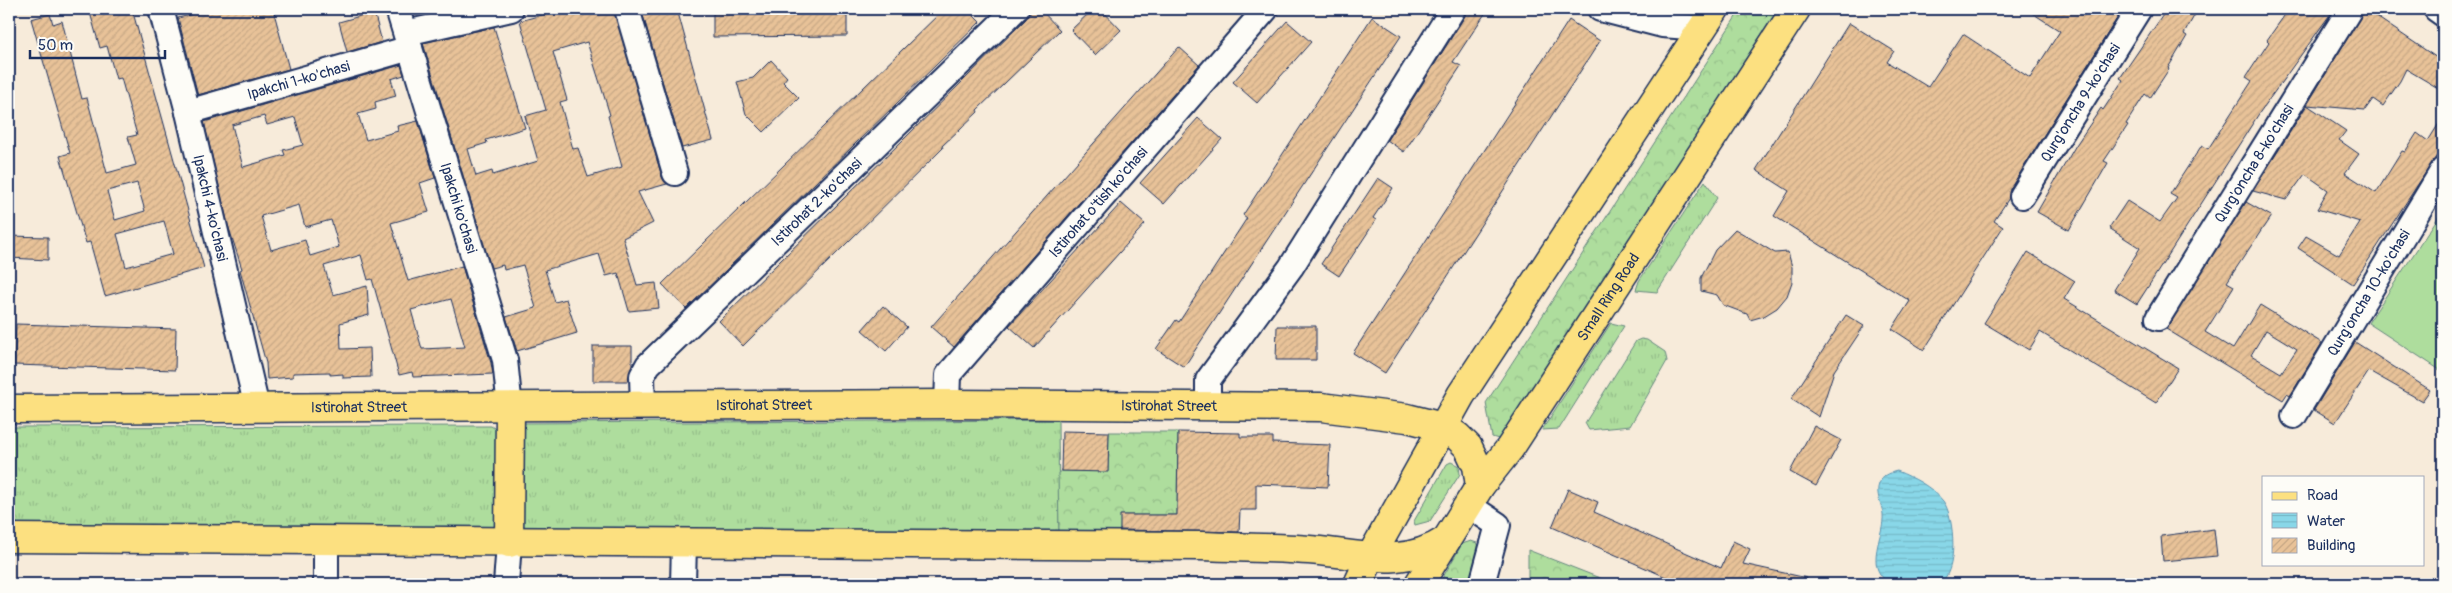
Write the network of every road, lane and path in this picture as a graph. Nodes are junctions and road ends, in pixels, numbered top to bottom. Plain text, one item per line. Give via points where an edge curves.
1 (161, 9) edge
2 (398, 9) edge
3 (511, 9) edge
4 (627, 9) edge
5 (1016, 9) edge
6 (1266, 9) edge
7 (1453, 9) edge
8 (1600, 9) edge
9 (1796, 9) edge
10 (2138, 9) edge
11 (2350, 9) edge
12 (2436, 9) edge
13 (2443, 14) edge
14 (1709, 19) edge
15 (408, 40) junction
16 (188, 112) junction
17 (2443, 170) edge
18 (675, 172) dead end
19 (2022, 196) dead end
20 (2158, 318) dead end
21 (947, 404) junction
22 (1208, 405) junction
23 (642, 407) junction
24 (257, 408) junction
25 (510, 408) junction
26 (9, 409) edge
27 (2294, 416) dead end
28 (1443, 427) junction
29 (1474, 496) junction
30 (9, 538) edge
31 (326, 540) junction
32 (1446, 540) junction
33 (509, 542) junction
34 (684, 543) junction
35 (1370, 558) junction
36 (326, 584) edge
37 (506, 584) edge
38 (683, 584) edge
39 (1358, 584) edge
40 (1419, 584) edge
41 (1482, 584) edge

1 - 16 street, Ipakchi 4-ko'chasi
2 - 15 street, Ipakchi ko'chasi
3 - 15 street, Ipakchi 1-ko'chasi
4 - 18 street
5 - 23 street, Istirohat 2-ko'chasi via 648,366 642,376
6 - 21 street, Istirohat o'tish ko'chasi via 948,375
7 - 22 street via 1291,267 1208,380
8 - 14 street via 1662,25
9 - 29 main road, Small Ring Road via 1510,448
10 - 19 street, Qurg'oncha 9-ko'chasi
11 - 20 street, Qurg'oncha 8-ko'chasi
12 - 13 street
14 - 28 main road
15 - 16 street, Ipakchi 1-ko'chasi
15 - 25 street, Ipakchi ko'chasi via 505,360
16 - 24 street, Ipakchi 4-ko'chasi
17 - 27 street, Qurg'oncha 10-ko'chasi
21 - 22 main road, Istirohat Street
21 - 23 main road, Istirohat Street
22 - 28 main road, Istirohat Street via 1321,407 1407,418
23 - 25 main road, Istirohat Street
24 - 25 main road, Istirohat Street
24 - 26 main road, Istirohat Street
25 - 33 main road
28 - 29 main road, Istirohat Street via 1468,447 1477,466
28 - 35 main road
29 - 32 main road, Small Ring Road
29 - 41 street via 1498,525
30 - 31 main road
31 - 33 main road
31 - 36 street
32 - 35 main road via 1428,551 1406,557
32 - 40 main road, Small Ring Road
33 - 34 main road
33 - 37 street
34 - 35 main road via 1201,546 1320,551
34 - 38 street
35 - 39 main road

